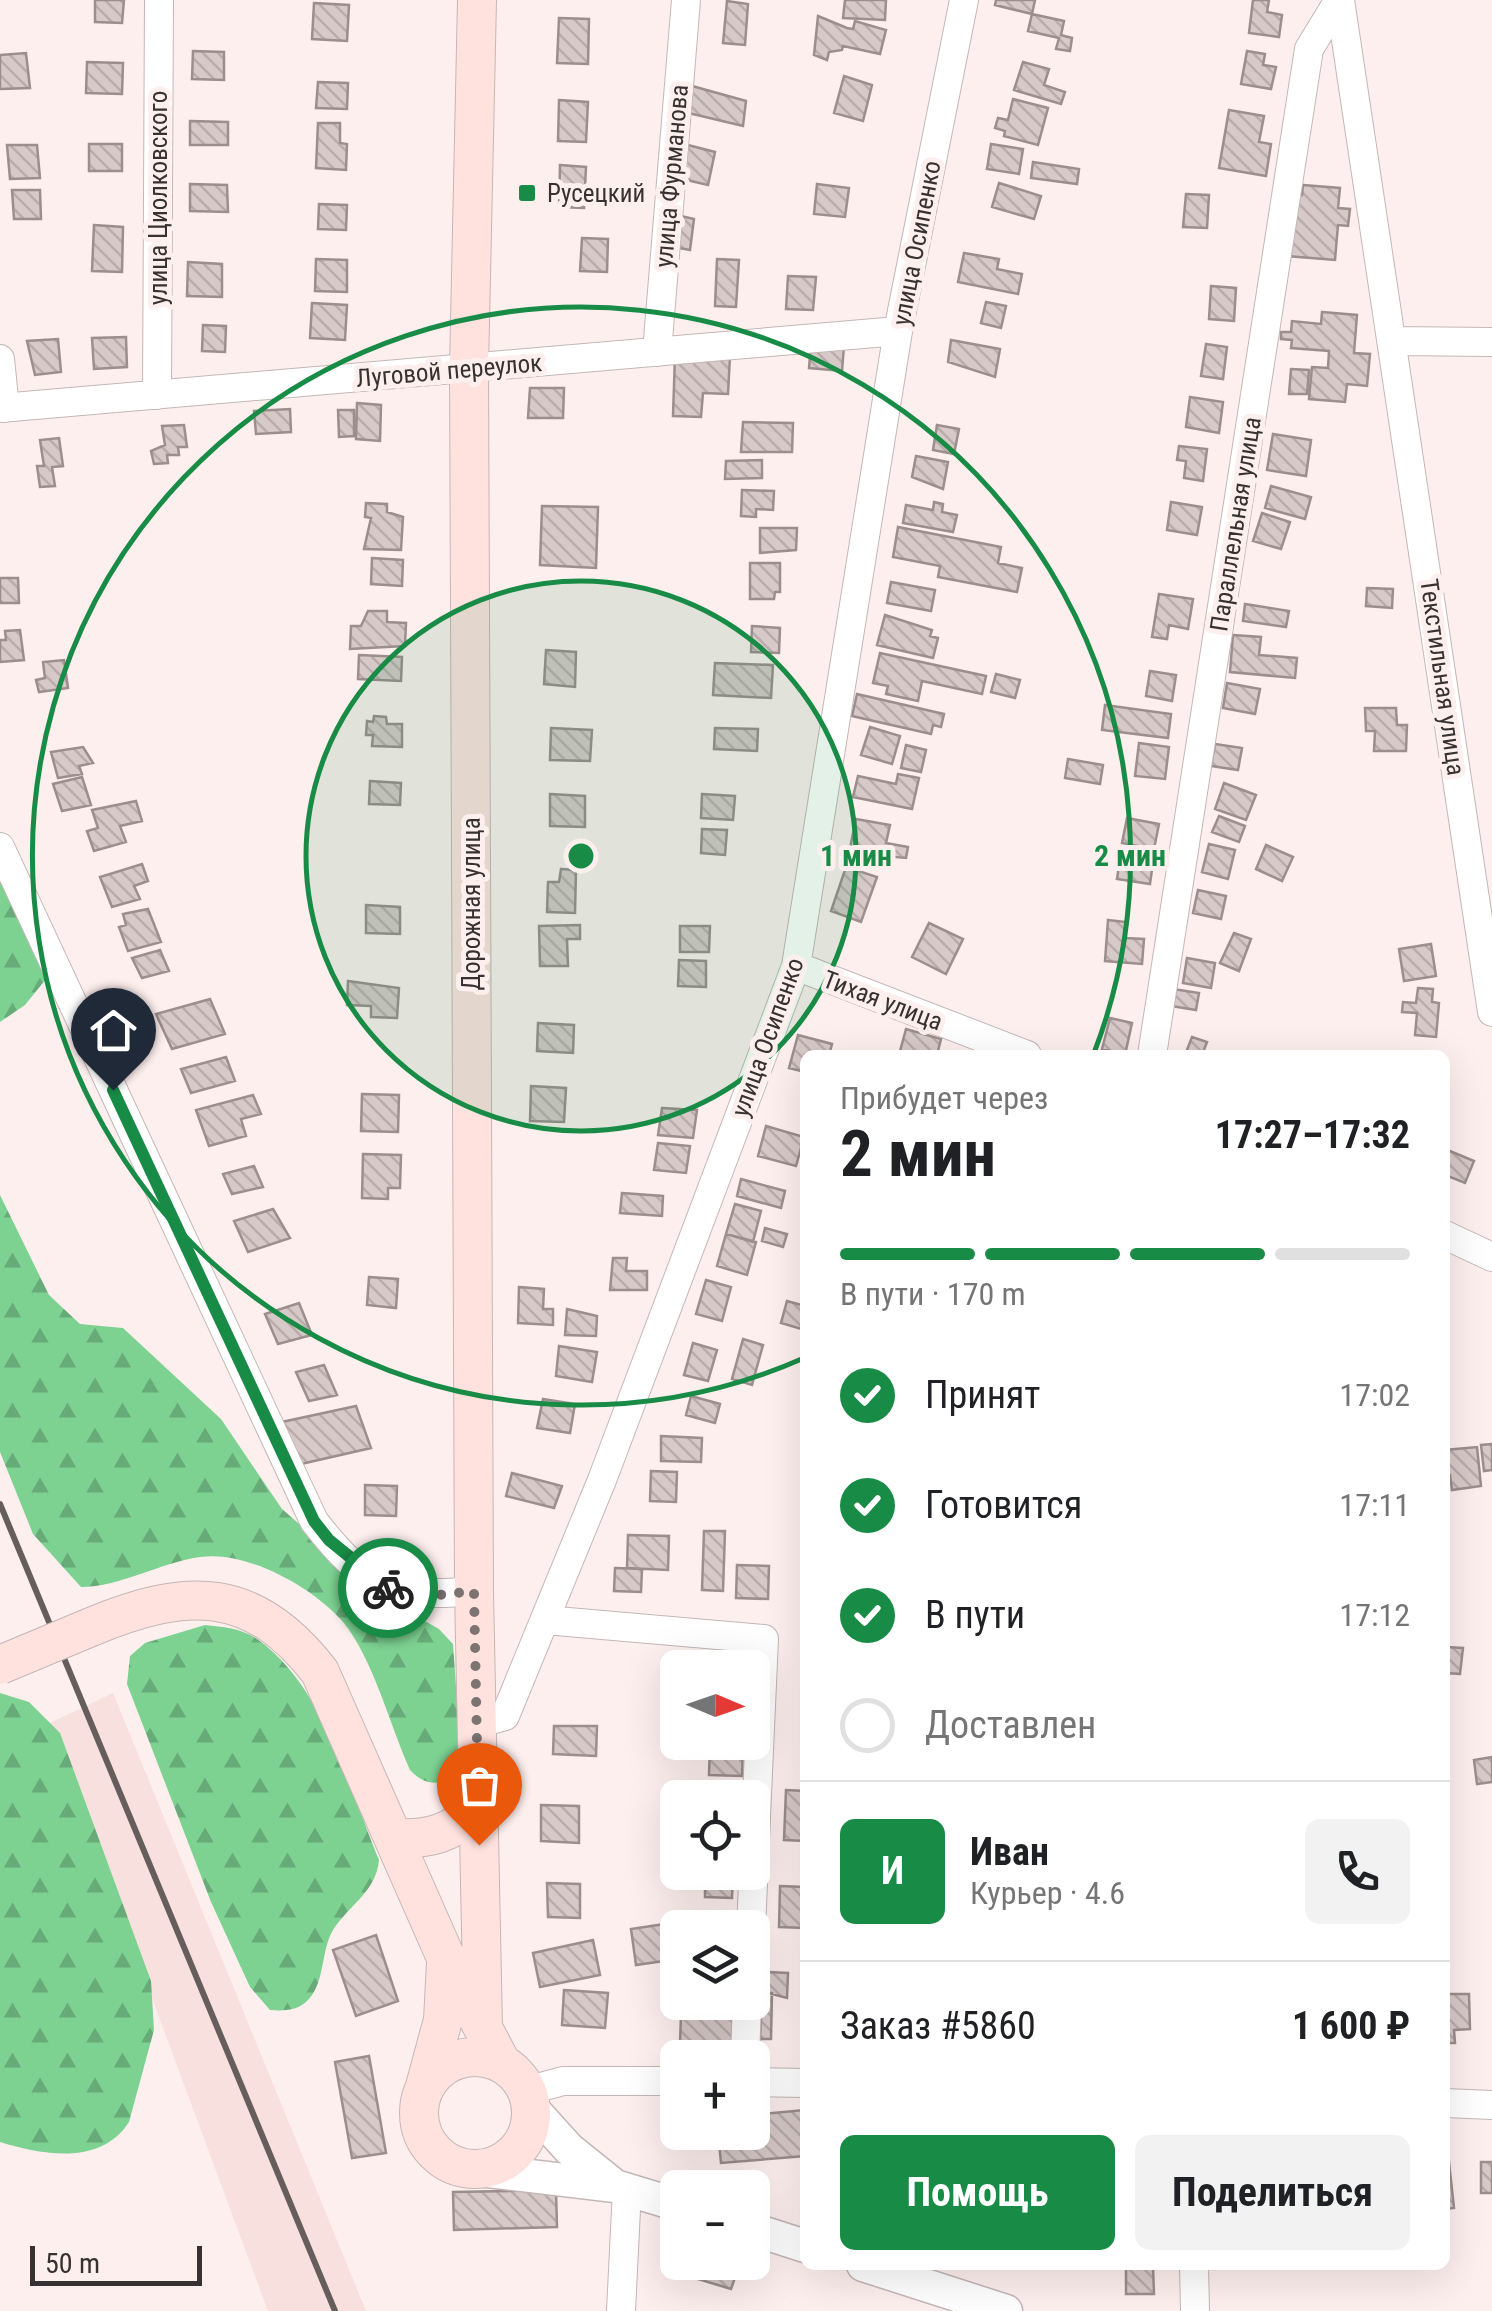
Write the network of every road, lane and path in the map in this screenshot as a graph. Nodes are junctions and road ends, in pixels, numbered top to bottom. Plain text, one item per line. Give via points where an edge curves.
1 (159, 0) edge
2 (477, 0) edge
3 (686, 0) edge
4 (964, 0) edge
5 (1340, 0) edge
6 (898, 331) junction
7 (1394, 341) junction
8 (1492, 342) edge
9 (656, 352) junction
10 (0, 359) edge
11 (468, 368) junction
12 (157, 395) junction
13 (3, 408) edge
14 (0, 847) edge
15 (796, 966) junction
16 (1492, 1012) edge
17 (1014, 1050) edge
18 (1153, 1050) edge
19 (1450, 1237) edge
20 (1492, 1257) edge
21 (474, 1591) junction
22 (545, 1620) junction
23 (0, 1664) edge
24 (476, 1724) junction
25 (478, 1809) junction
26 (395, 1838) junction
27 (752, 1910) edge
28 (446, 1960) junction
29 (483, 2028) junction
30 (660, 2082) edge
31 (770, 2083) edge
32 (800, 2084) edge
33 (520, 2087) junction
34 (424, 2090) junction
35 (1450, 2103) edge
36 (1492, 2105) edge
37 (479, 2170) junction
38 (621, 2187) junction
39 (660, 2199) edge
40 (770, 2235) edge
41 (800, 2244) edge
42 (876, 2270) edge
43 (1194, 2270) edge
44 (969, 2305) edge
45 (621, 2311) edge
46 (1006, 2311) edge
47 (1195, 2311) edge

1 - 12 street, улица Циолковского
2 - 11 main road, Дорожная улица
3 - 9 street, улица Фурманова
4 - 6 street, улица Осипенко
5 - 7 street, Текстильная улица
5 - 18 street, Параллельная улица via 1310,48
6 - 9 street, Луговой переулок
6 - 15 street, улица Осипенко
7 - 8 street
7 - 16 street, Текстильная улица
9 - 11 street, Луговой переулок
10 - 13 street
11 - 12 street, Луговой переулок
11 - 21 main road, Дорожная улица
12 - 13 street, Луговой переулок
14 - 21 street via 314,1521 387,1588 414,1595
15 - 17 street, Тихая улица
15 - 22 street, улица Осипенко
19 - 20 street
21 - 24 main road, Дорожная улица
22 - 24 street, улица Осипенко via 506,1716
22 - 27 street via 764,1639
23 - 26 main road, bridge via 124,1614 186,1600 263,1615 320,1672
24 - 25 main road, Дорожная улица
25 - 26 main road via 449,1832
25 - 29 main road, Дорожная улица
26 - 28 main road
28 - 29 main road
28 - 34 main road via 443,2020
29 - 33 main road
30 - 33 street
31 - 32 street
33 - 34 main road via 484,2058 450,2063
33 - 37 main road via 525,2139 514,2154
33 - 38 street via 569,2149
34 - 37 main road via 421,2128 429,2146 460,2168
35 - 36 street
37 - 38 street
38 - 39 street
38 - 45 street
40 - 41 street
42 - 44 street
43 - 47 street
44 - 46 street

